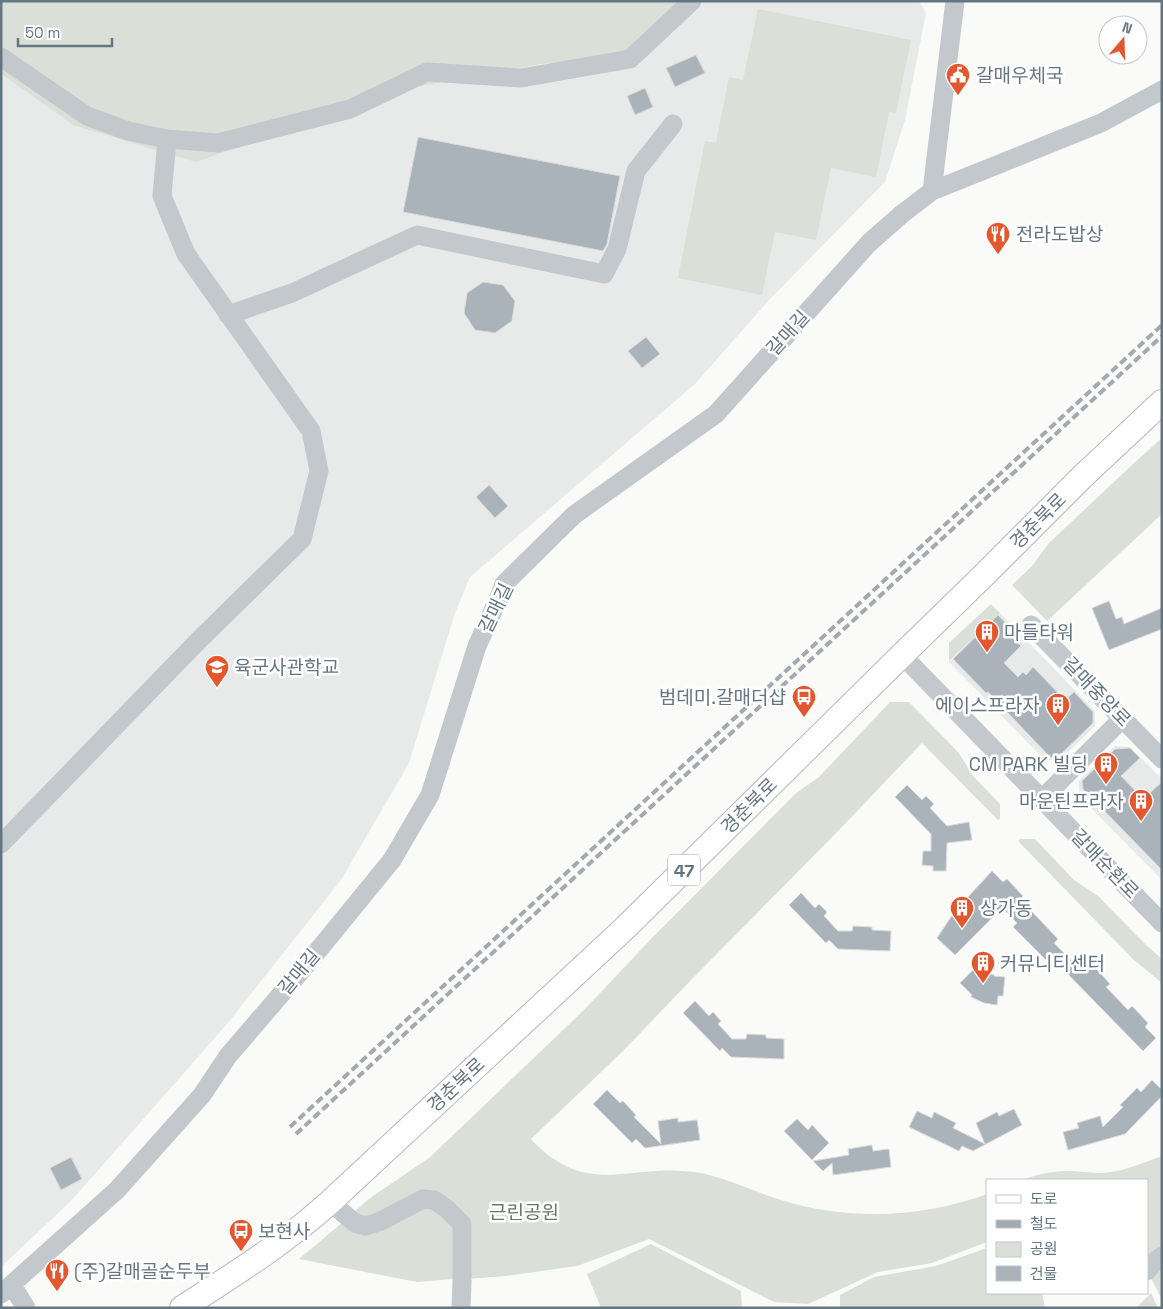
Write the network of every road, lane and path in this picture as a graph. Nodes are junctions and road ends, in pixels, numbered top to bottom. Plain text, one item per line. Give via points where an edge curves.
1 (692, 1) edge
2 (955, 1) edge
3 (1, 58) edge
4 (1162, 90) edge
5 (673, 124) dead end
6 (167, 139) junction
7 (932, 191) junction
8 (228, 315) junction
9 (1162, 402) edge
10 (1031, 625) dead end
11 (902, 655) junction
12 (1122, 718) junction
13 (1162, 759) edge
14 (1042, 799) junction
15 (1, 844) edge
16 (1162, 923) edge
17 (330, 1202) junction
18 (1162, 1256) edge
19 (1148, 1270) edge
20 (6, 1289) edge
21 (26, 1308) edge
22 (182, 1308) edge
23 (461, 1308) edge

1 - 6 street via 630,59 520,78 427,72 350,109 218,143
2 - 7 street
3 - 6 street via 87,116 128,131
4 - 7 street, 갈매길 via 1101,123
5 - 8 street via 636,171 617,249 604,274 417,235 292,293
6 - 8 street via 162,196 186,254
7 - 20 street, 갈매길 via 868,244 716,414 574,515 504,584 478,646 430,795 392,860 228,1056 202,1095 117,1190
8 - 15 street via 310,431 319,471 302,539
9 - 11 main road, 경춘북로 / 47
10 - 12 street, 갈매중앙로
11 - 14 street, 갈매순환로
11 - 17 main road, 경춘북로 / 47 via 624,929
12 - 13 street, 갈매중앙로
12 - 14 street
14 - 16 street, 갈매순환로
17 - 22 main road, 경춘북로 / 47 via 299,1228
17 - 23 street via 355,1223 366,1226 423,1199 434,1200 447,1208 462,1224
18 - 19 street
20 - 21 street

